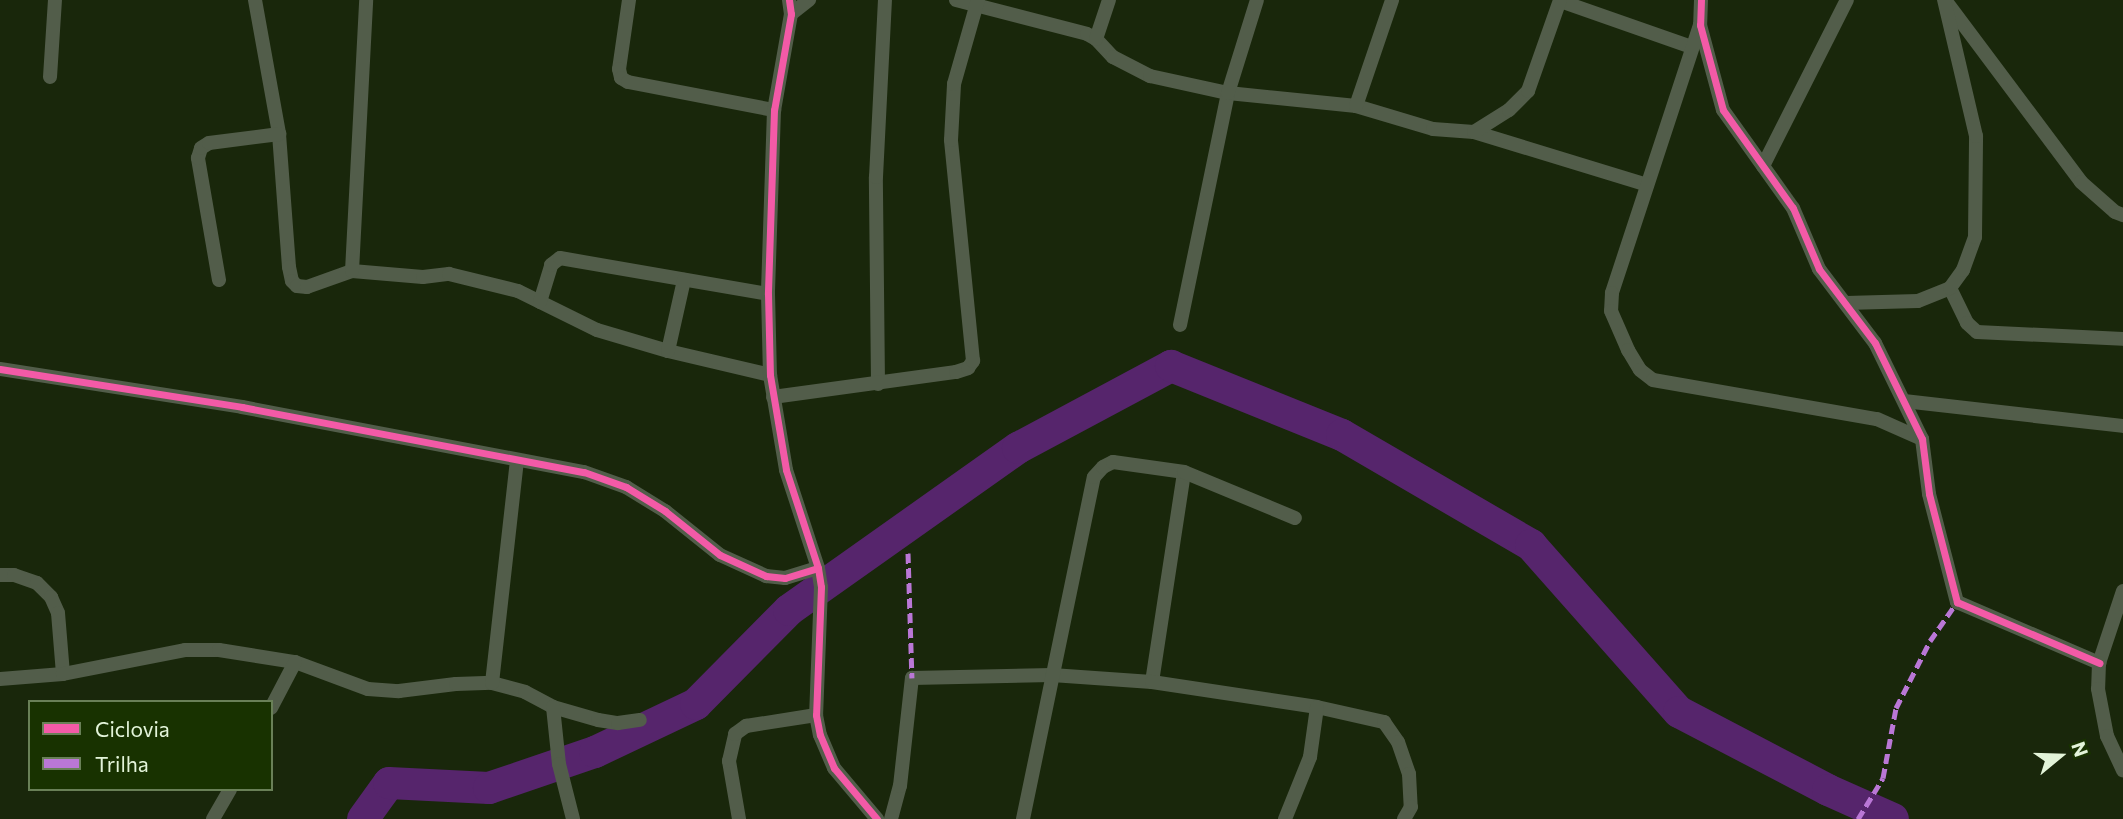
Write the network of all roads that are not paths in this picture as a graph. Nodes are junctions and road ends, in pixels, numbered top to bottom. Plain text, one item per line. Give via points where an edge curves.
1 (55, 0) edge
2 (255, 0) edge
3 (366, 0) edge
4 (629, 0) edge
5 (808, 0) edge
6 (885, 0) edge
7 (956, 0) edge
8 (1109, 0) edge
9 (1257, 0) edge
10 (1392, 0) edge
11 (1560, 0) edge
12 (1701, 0) edge
13 (1847, 0) edge
14 (1945, 0) edge
15 (978, 2) edge
16 (790, 7) edge
17 (1700, 25) junction
18 (1096, 39) junction
19 (1691, 47) junction
20 (50, 78) dead end
21 (1228, 93) junction
22 (1356, 106) junction
23 (774, 110) junction
24 (1474, 132) junction
25 (279, 134) junction
26 (1763, 166) junction
27 (1647, 185) junction
28 (2123, 215) edge
29 (352, 271) junction
30 (219, 280) dead end
31 (684, 280) junction
32 (1950, 288) junction
33 (768, 293) junction
34 (540, 302) junction
35 (1846, 303) junction
36 (1180, 326) dead end
37 (2123, 339) edge
38 (668, 351) junction
39 (0, 369) edge
40 (771, 375) junction
41 (878, 384) junction
42 (773, 397) junction
43 (1904, 401) junction
44 (2123, 426) edge
45 (1922, 439) junction
46 (517, 460) junction
47 (1184, 472) junction
48 (1295, 517) dead end
49 (818, 568) junction
50 (0, 575) edge
51 (2123, 591) edge
52 (2117, 627) edge
53 (295, 662) junction
54 (2099, 663) junction
55 (63, 674) junction
56 (1052, 675) junction
57 (0, 679) edge
58 (1152, 682) junction
59 (492, 683) junction
60 (273, 704) edge
61 (553, 707) junction
62 (1317, 707) junction
63 (816, 715) junction
64 (640, 720) dead end
65 (2123, 770) edge
66 (229, 791) edge
67 (213, 819) edge
68 (573, 819) edge
69 (739, 819) edge
70 (877, 819) edge
71 (891, 819) edge
72 (1023, 819) edge
73 (1285, 819) edge
74 (1404, 819) edge

1 - 20 street
2 - 25 street
3 - 29 street
4 - 23 street via 618,69 621,78
5 - 16 street
6 - 41 street via 876,177
7 - 15 street
8 - 18 street
9 - 21 street
10 - 22 street
11 - 19 street
11 - 24 street via 1528,91 1509,110
12 - 17 street
13 - 26 street
14 - 28 street via 2081,182
14 - 32 street via 1976,135 1977,181 1975,237 1963,270
15 - 18 street
15 - 41 street via 954,83 951,140 973,361 956,372
16 - 23 street
17 - 19 street
17 - 26 street via 1723,110
18 - 21 street via 1113,57 1150,76
19 - 27 street
21 - 22 street
21 - 36 street
22 - 24 street via 1433,129
23 - 33 street
24 - 27 street
25 - 29 street via 292,281 307,287
25 - 30 street via 209,143 201,148 198,158
26 - 35 street via 1793,208 1819,269
27 - 45 street via 1612,293 1611,311 1640,370 1653,380 1877,419
29 - 34 street via 424,277 449,274
31 - 33 street
31 - 34 street via 560,258 551,265
31 - 38 street
32 - 35 street via 1918,301
32 - 37 street via 1966,323 1977,332
33 - 40 street
34 - 38 street via 597,330
35 - 43 street via 1875,343
38 - 40 street
39 - 46 street via 242,407
40 - 42 street
41 - 42 street
42 - 49 street via 786,470
43 - 44 street
43 - 45 street
45 - 54 street via 1929,494 1957,603
46 - 49 street via 584,472 626,487 720,555 766,576 785,578
46 - 59 street
47 - 48 street
47 - 56 street via 1113,461 1094,477
47 - 58 street
49 - 63 street
50 - 55 street via 37,583 51,597 58,612
51 - 52 street
52 - 54 street
53 - 55 street via 184,649
53 - 59 street via 368,689
53 - 60 street
54 - 65 street via 2098,689 2107,737
55 - 57 street
56 - 58 street
56 - 71 street via 912,678 900,786
56 - 72 street
58 - 62 street
59 - 61 street via 525,692
61 - 64 street via 608,722
61 - 68 street via 559,764
62 - 73 street via 1310,757
62 - 74 street via 1384,722 1398,742 1409,774 1411,807
63 - 69 street via 746,726 735,734 729,761
63 - 70 street via 834,768
66 - 67 street

